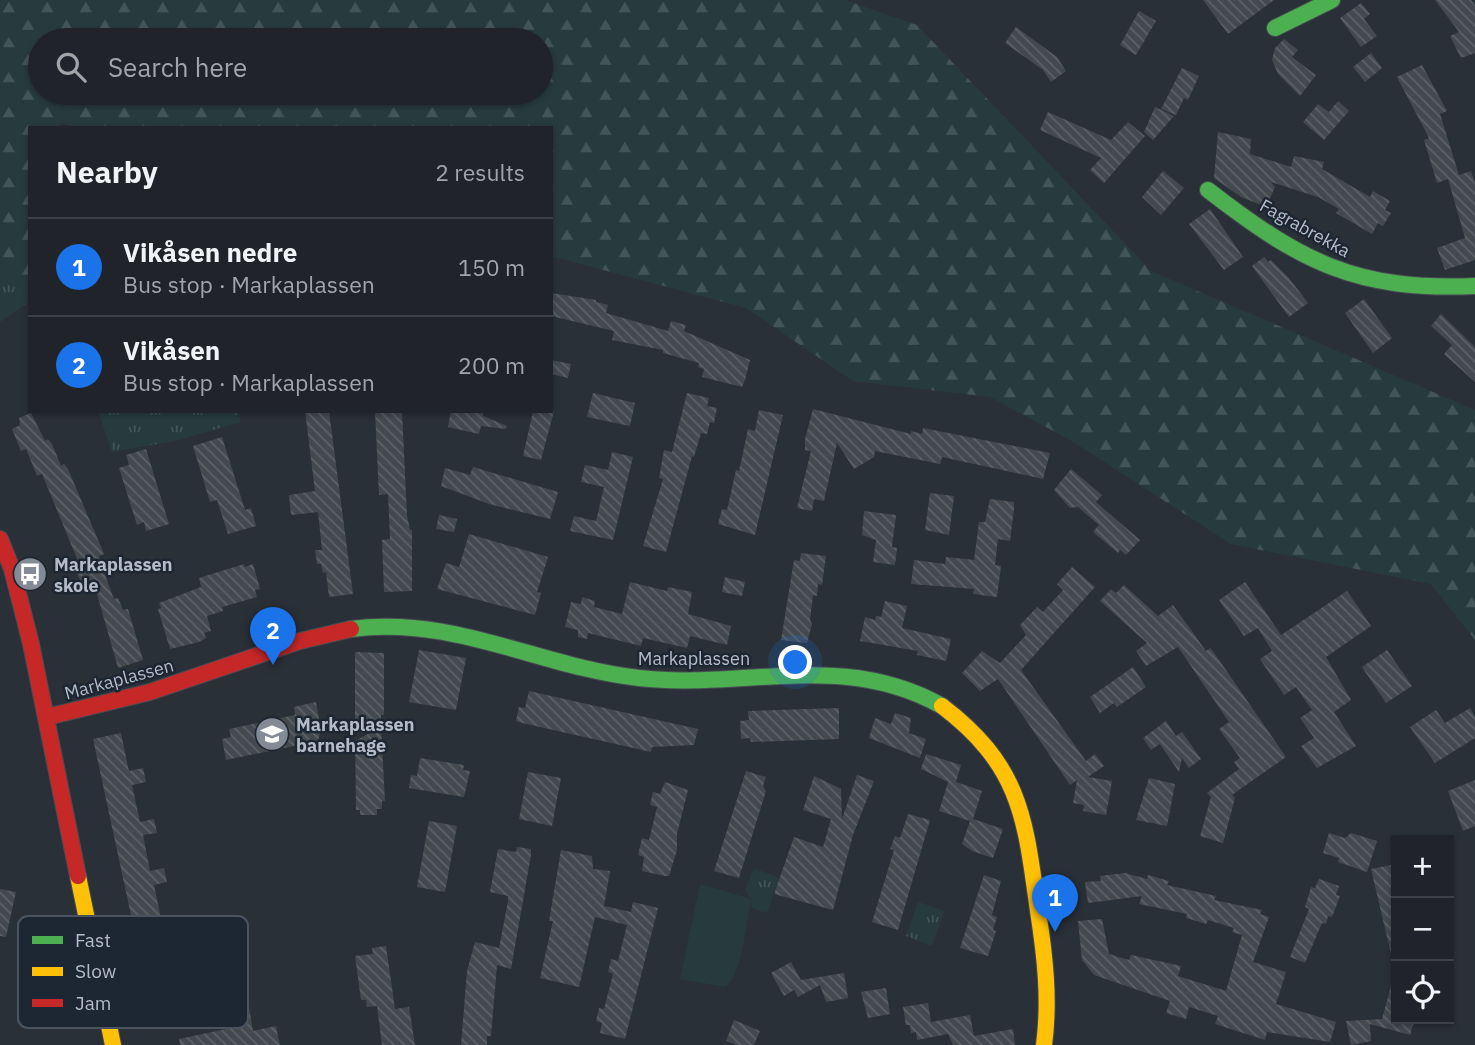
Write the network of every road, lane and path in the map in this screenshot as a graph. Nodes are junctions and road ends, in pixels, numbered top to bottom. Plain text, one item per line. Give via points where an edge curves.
1 (1332, 0) edge
2 (1275, 28) dead end
3 (1208, 190) dead end
4 (1475, 286) edge
5 (0, 539) edge
6 (47, 717) junction
7 (87, 916) edge
8 (1044, 1045) edge

1 - 2 street
3 - 4 street, Fagrabrekka via 1297,249 1357,277 1399,286
5 - 6 street via 12,569
6 - 7 street
6 - 8 street, Markaplassen via 134,698 315,636 397,625 470,635 607,674 638,678 827,674 895,683 955,713 984,741 1012,785 1030,847 1047,970

